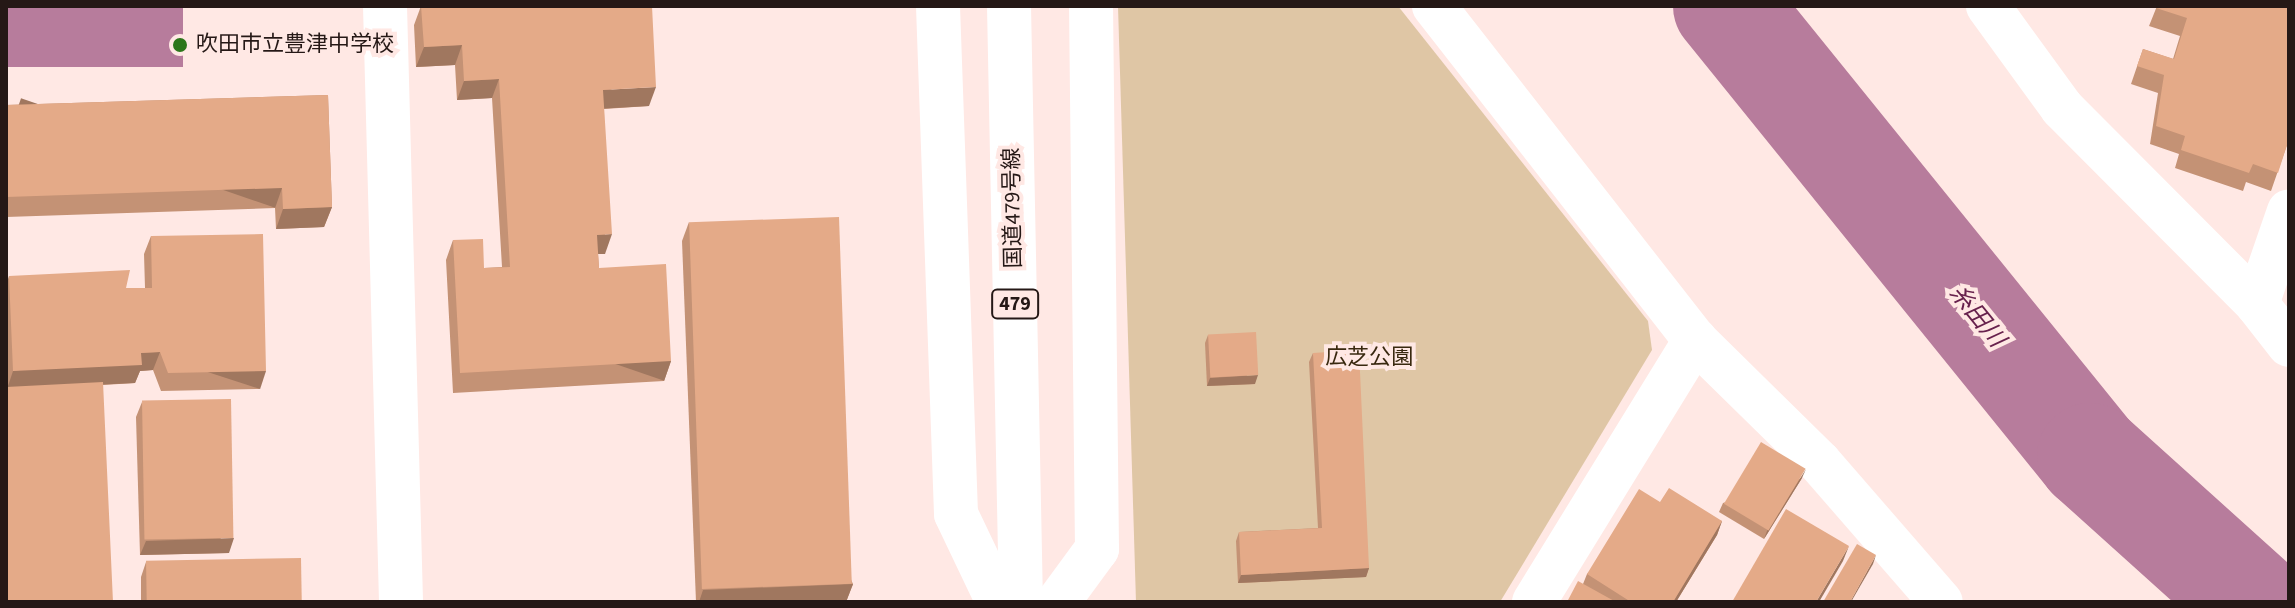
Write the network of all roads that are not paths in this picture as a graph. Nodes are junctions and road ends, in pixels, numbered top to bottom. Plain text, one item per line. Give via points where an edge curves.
1 (385, 6) edge
2 (938, 6) edge
3 (1009, 6) edge
4 (1091, 6) edge
5 (1434, 6) edge
6 (1988, 6) edge
7 (2289, 211) edge
8 (2257, 304) junction
9 (1695, 340) junction
10 (2289, 345) edge
11 (401, 602) edge
12 (998, 602) edge
13 (1021, 602) edge
14 (1058, 602) edge
15 (1534, 602) edge
16 (1941, 602) edge

1 - 11 main road
2 - 12 main road via 956,514
3 - 13 main road, 国道479号線 / 479
4 - 14 main road via 1097,549
5 - 9 main road
6 - 8 main road via 2062,108
7 - 8 main road
8 - 10 main road
9 - 15 main road
9 - 16 main road via 1820,463

